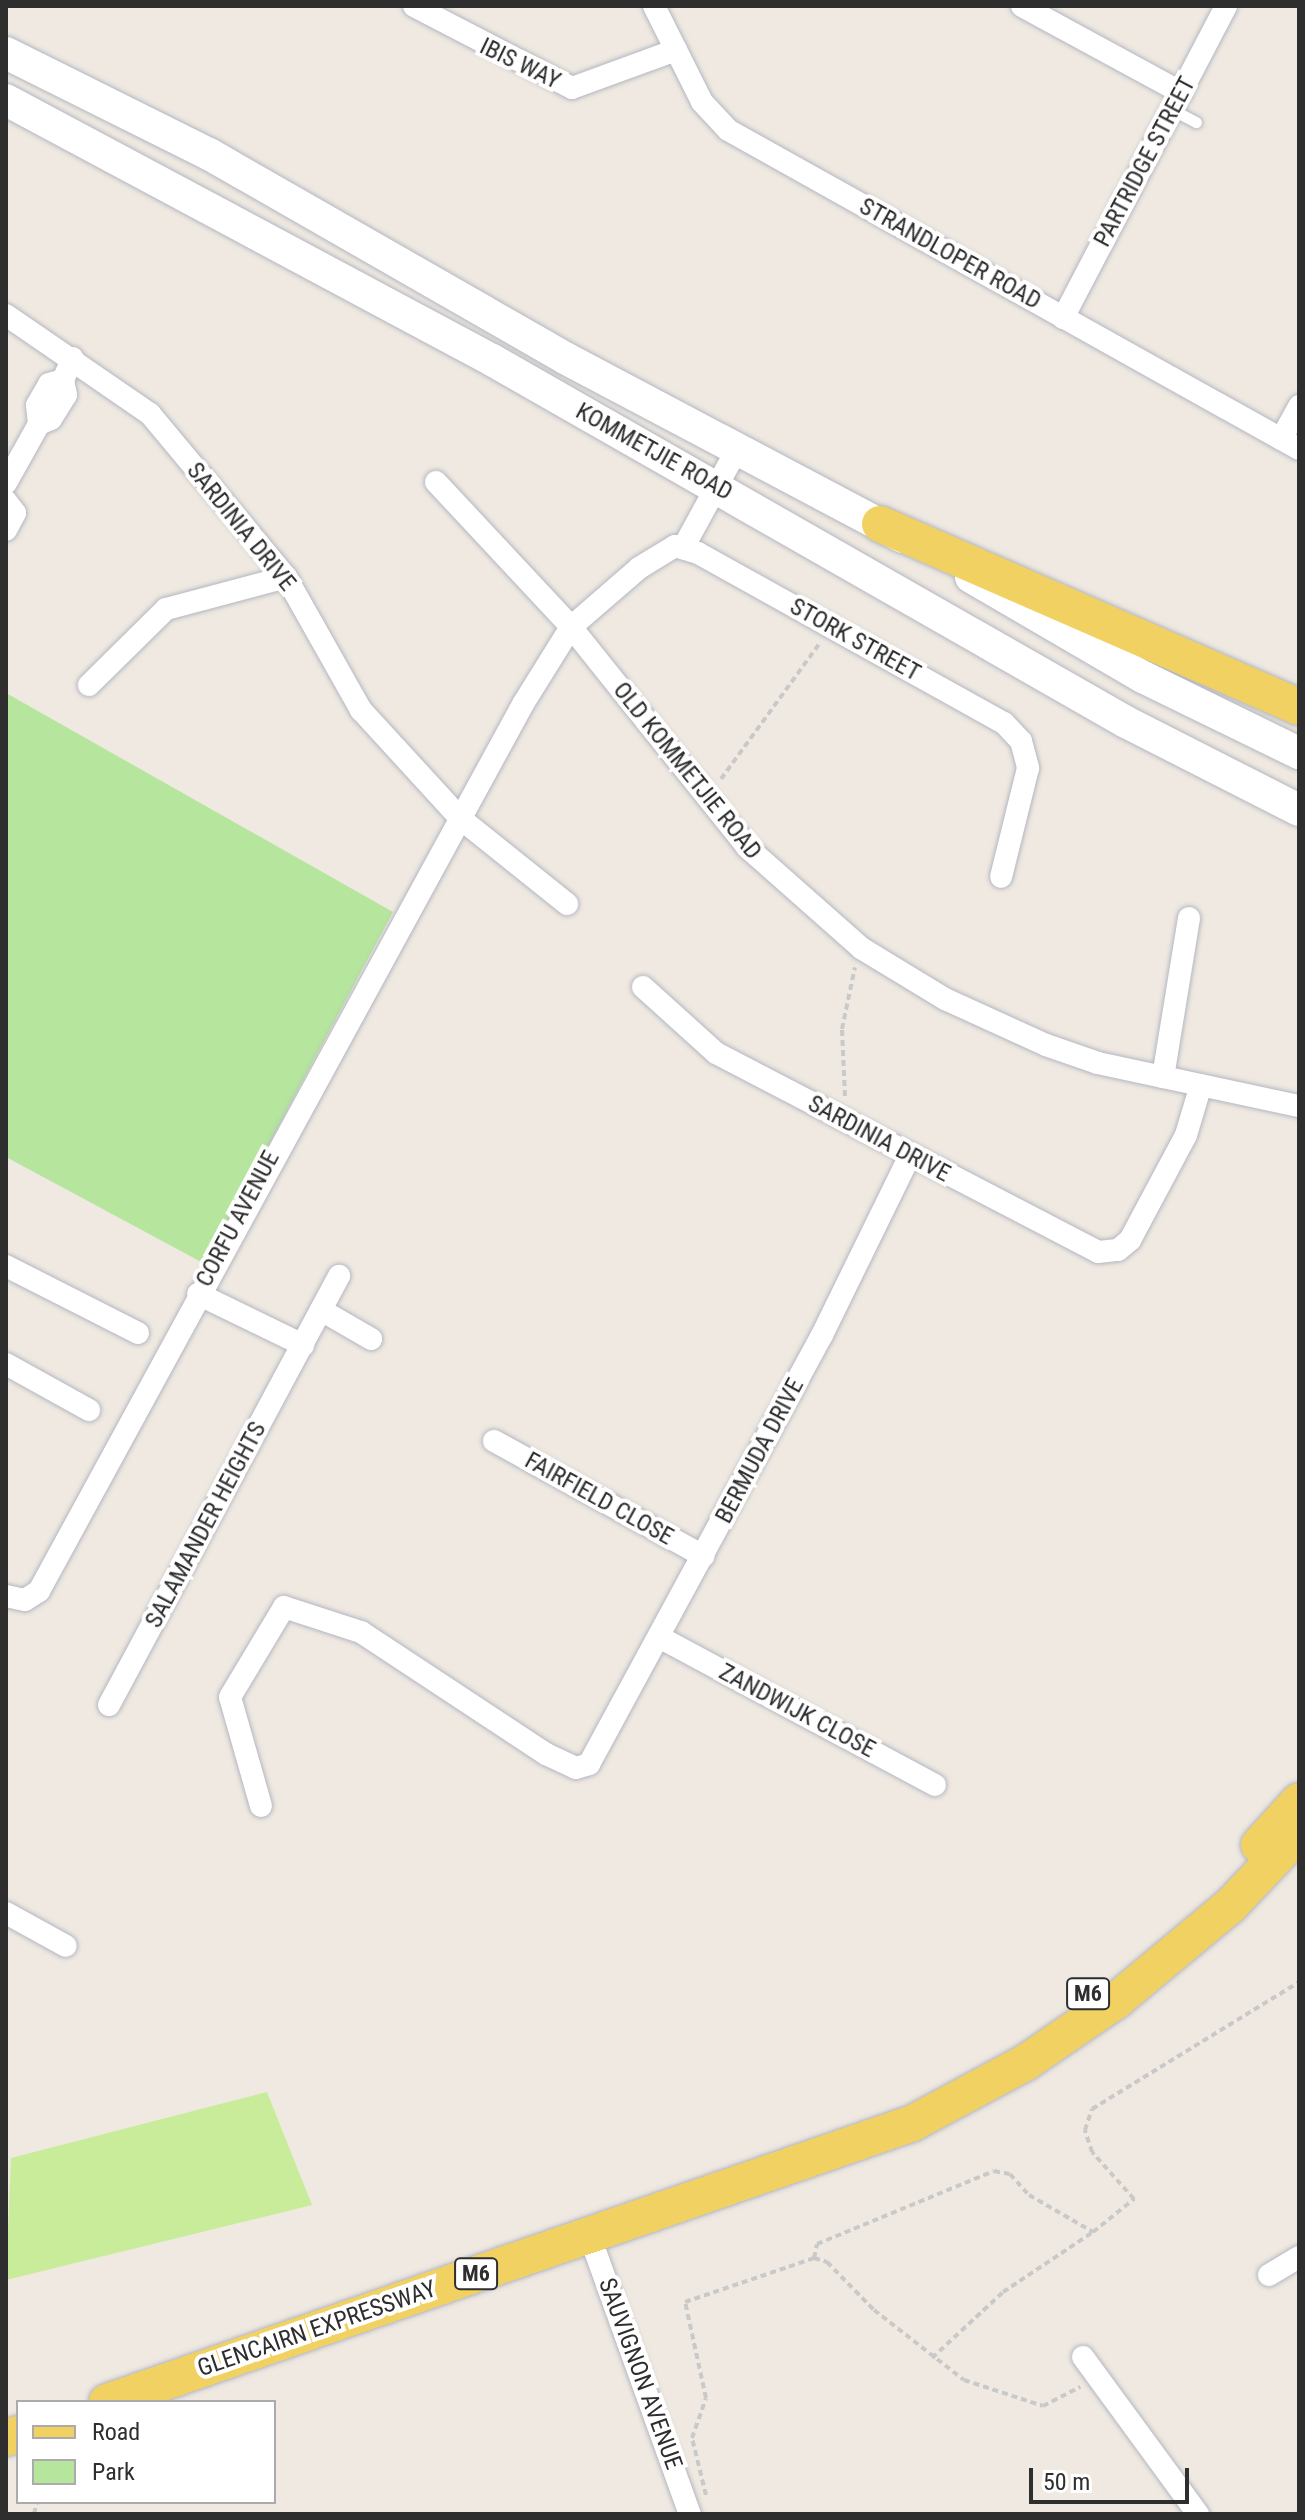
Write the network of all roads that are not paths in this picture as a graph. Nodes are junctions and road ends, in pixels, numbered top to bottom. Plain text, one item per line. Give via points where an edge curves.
1 (414, 6) edge
2 (654, 6) edge
3 (1022, 6) edge
4 (1226, 6) edge
5 (676, 50) junction
6 (6, 53) edge
7 (6, 100) edge
8 (1177, 102) junction
9 (1196, 122) dead end
10 (6, 315) edge
11 (1063, 318) junction
12 (73, 358) junction
13 (1299, 406) edge
14 (1290, 444) edge
15 (736, 451) junction
16 (436, 482) dead end
17 (6, 483) edge
18 (716, 487) junction
19 (6, 501) edge
20 (880, 524) junction
21 (6, 530) edge
22 (683, 548) junction
23 (286, 577) junction
24 (571, 627) junction
25 (89, 685) dead end
26 (1299, 707) edge
27 (1299, 753) edge
28 (1299, 810) edge
29 (461, 819) junction
30 (1001, 877) dead end
31 (567, 904) dead end
32 (1189, 918) dead end
33 (643, 987) dead end
34 (1163, 1077) junction
35 (1201, 1085) junction
36 (1299, 1106) edge
37 (910, 1155) junction
38 (6, 1266) edge
39 (339, 1276) dead end
40 (198, 1294) junction
41 (321, 1310) junction
42 (138, 1333) dead end
43 (371, 1339) dead end
44 (303, 1345) junction
45 (6, 1364) edge
46 (89, 1410) dead end
47 (494, 1441) dead end
48 (703, 1556) junction
49 (6, 1596) edge
50 (659, 1637) junction
51 (109, 1705) dead end
52 (935, 1785) dead end
53 (1299, 1802) edge
54 (261, 1806) dead end
55 (1299, 1833) edge
56 (6, 1913) edge
57 (66, 1946) dead end
58 (845, 2145) junction
59 (589, 2234) junction
60 (1299, 2257) edge
61 (1269, 2275) dead end
62 (1090, 2365) road end
63 (113, 2400) edge
64 (696, 2508) edge
65 (1198, 2514) edge

1 - 5 street, IBIS WAY via 572,88
2 - 5 street, STRANDLOPER ROAD
3 - 8 street
4 - 8 street, PARTRIDGE STREET
5 - 11 street, STRANDLOPER ROAD via 711,117 728,130
6 - 15 main road, KOMMETJIE ROAD via 209,154
7 - 18 main road, KOMMETJIE ROAD
8 - 9 lane
8 - 11 street, PARTRIDGE STREET
10 - 12 street, SARDINIA DRIVE
11 - 14 street, STRANDLOPER ROAD
12 - 17 street via 63,380 66,395 39,424
12 - 23 street, SARDINIA DRIVE via 150,414
13 - 14 street
15 - 18 street
15 - 20 main road, KOMMETJIE ROAD
16 - 24 street, OLD KOMMETJIE ROAD
18 - 22 street
18 - 28 main road, KOMMETJIE ROAD via 1126,722
19 - 21 street via 15,513
20 - 26 main road
20 - 27 main road, KOMMETJIE ROAD via 1073,638
22 - 24 street via 639,568
22 - 30 street, STORK STREET via 998,718 1021,741 1027,785
23 - 25 street via 166,609
23 - 29 street, SARDINIA DRIVE via 346,692
24 - 29 street, CORFU AVENUE
24 - 34 street, OLD KOMMETJIE ROAD via 706,801 777,877 852,940 984,1019 1098,1063
29 - 31 street, SARDINIA DRIVE
29 - 40 street, CORFU AVENUE
32 - 34 street
33 - 37 street, SARDINIA DRIVE via 716,1053
34 - 35 street, OLD KOMMETJIE ROAD
35 - 36 street, OLD KOMMETJIE ROAD
35 - 37 street, SARDINIA DRIVE via 1186,1135 1130,1240 1108,1253 1086,1249
37 - 48 street, BERMUDA DRIVE
38 - 42 street
39 - 41 street, SALAMANDER HEIGHTS
40 - 44 street
40 - 49 street, CORFU AVENUE via 39,1591 25,1600
41 - 43 street
41 - 44 street, SALAMANDER HEIGHTS
44 - 51 street, SALAMANDER HEIGHTS
45 - 46 street
47 - 48 street, FAIRFIELD CLOSE
48 - 50 street, BERMUDA DRIVE
50 - 52 street, ZANDWIJK CLOSE
50 - 54 street, BERMUDA DRIVE via 587,1766 576,1768 361,1632 284,1607 230,1697
53 - 58 main road, GLENCAIRN EXPRESSWAY / M6 via 1204,1899 1100,1986 1020,2043
55 - 58 main road, GLENCAIRN EXPRESSWAY / M6 via 1253,1884 1152,1974 982,2088 913,2123
56 - 57 street
58 - 59 main road, GLENCAIRN EXPRESSWAY / M6
59 - 63 main road, GLENCAIRN EXPRESSWAY / M6
59 - 64 street, SAUVIGNON AVENUE
60 - 61 street
62 - 65 street

